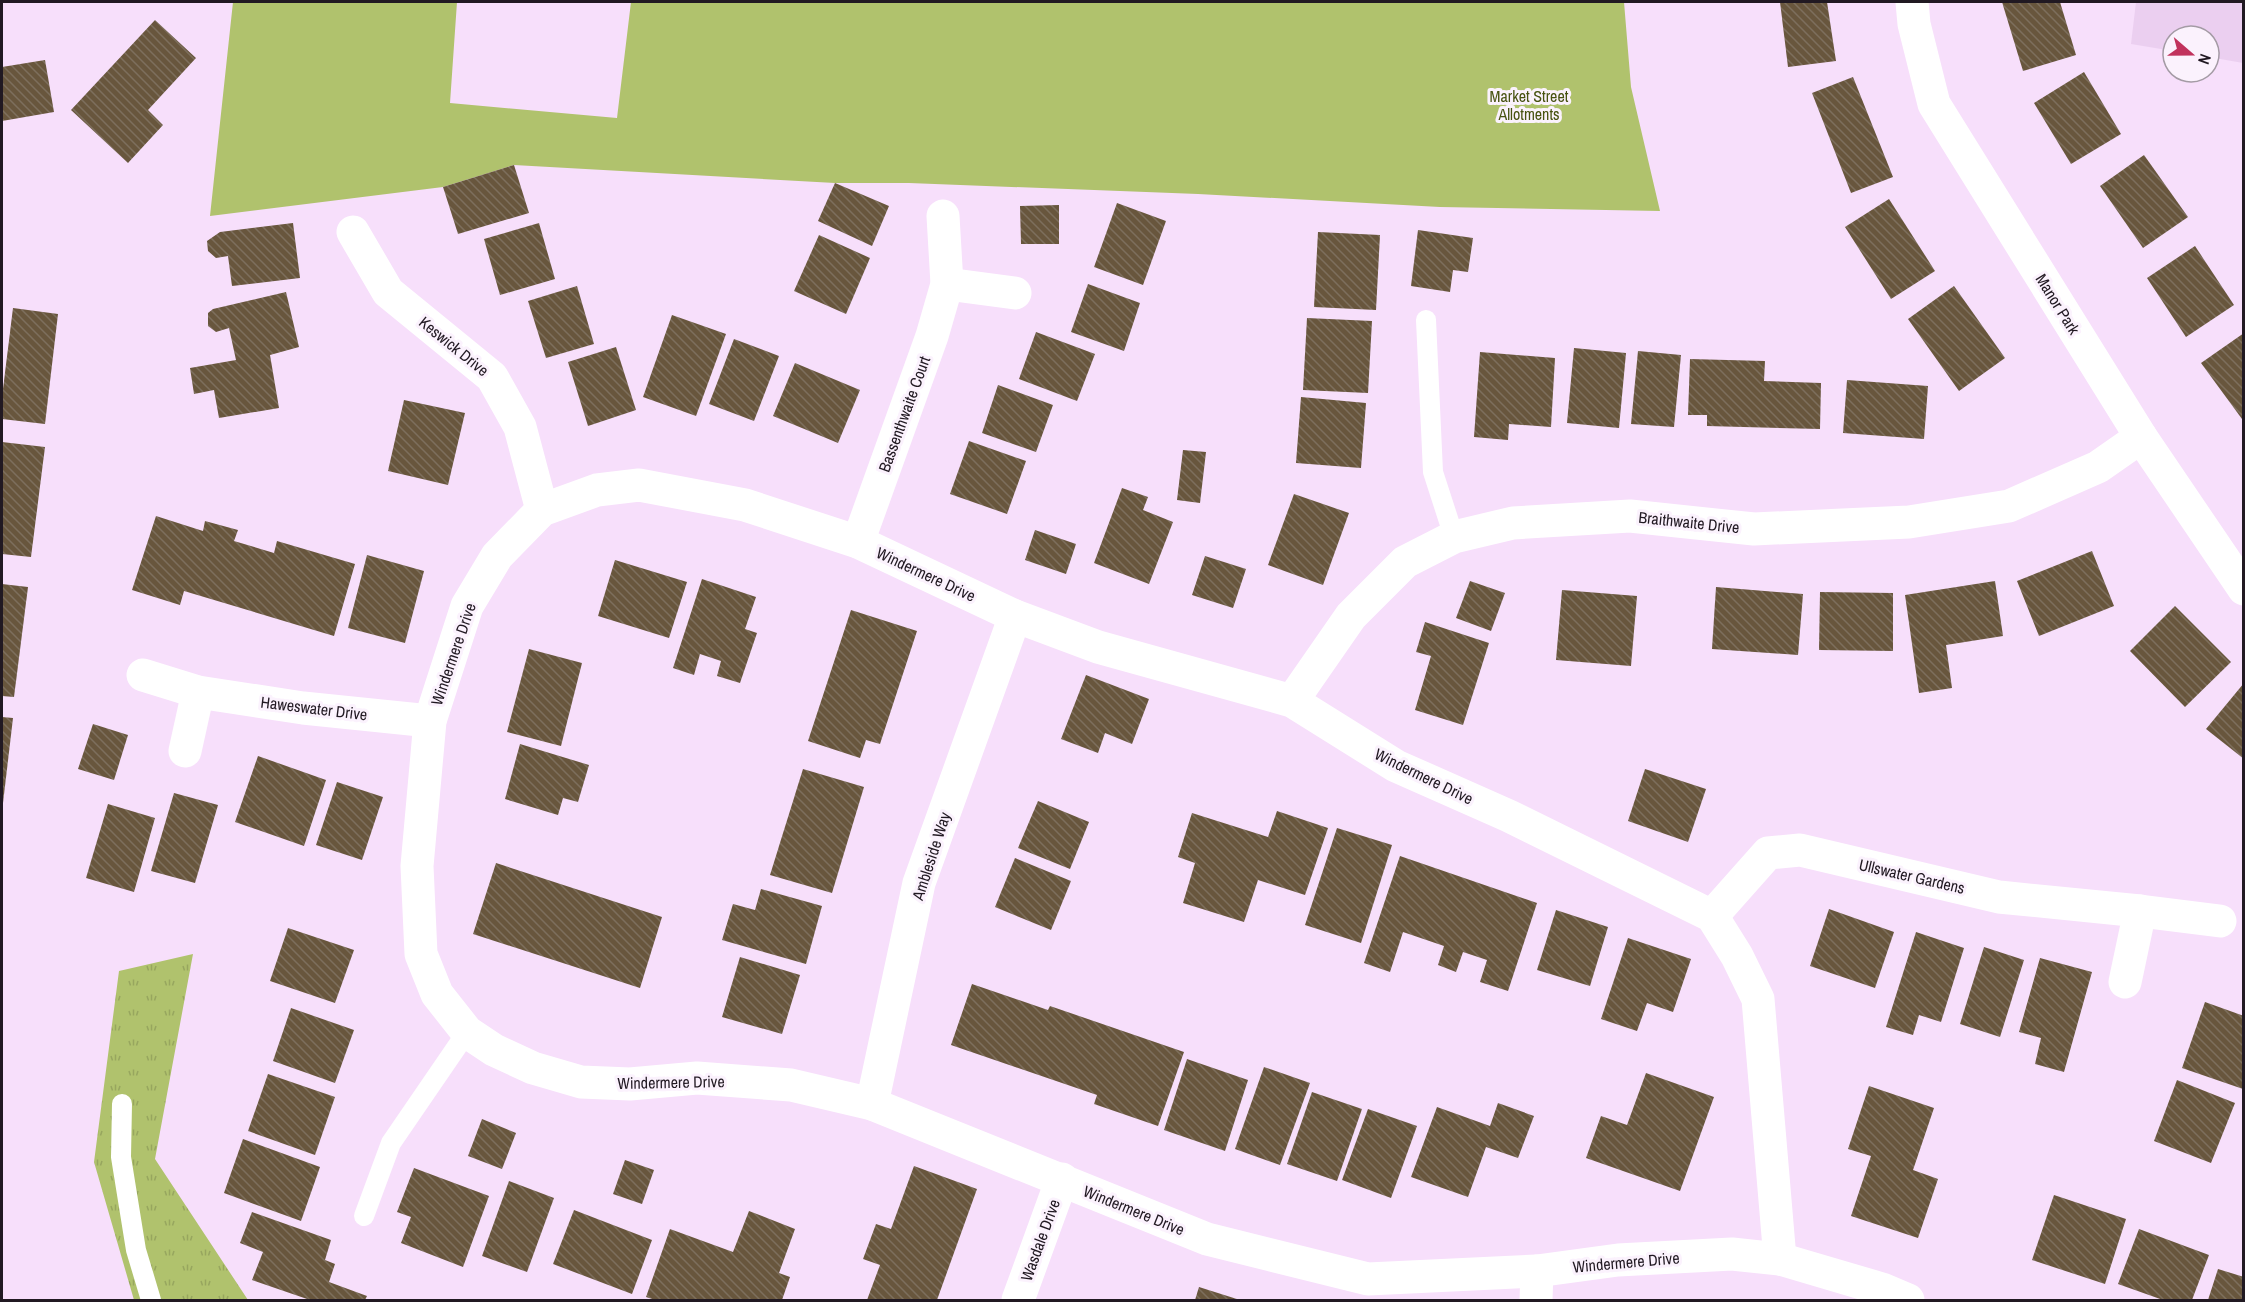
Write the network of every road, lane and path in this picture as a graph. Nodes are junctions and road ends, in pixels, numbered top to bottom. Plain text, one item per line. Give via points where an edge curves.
1 (1912, 2) edge
2 (943, 216) dead end
3 (353, 232) dead end
4 (947, 284) junction
5 (1015, 293) dead end
6 (1426, 320) dead end
7 (2141, 437) junction
8 (542, 510) junction
9 (1454, 537) junction
10 (858, 542) junction
11 (2244, 589) edge
12 (1016, 616) junction
13 (143, 675) dead end
14 (198, 692) junction
15 (1292, 701) junction
16 (430, 721) junction
17 (185, 751) dead end
18 (2140, 911) junction
19 (1712, 916) junction
20 (2220, 921) dead end
21 (2125, 982) dead end
22 (467, 1032) junction
23 (122, 1104) dead end
24 (872, 1104) junction
25 (1062, 1179) junction
26 (364, 1216) dead end
27 (1780, 1259) junction
28 (1537, 1286) edge
29 (151, 1300) edge
30 (1018, 1300) edge
31 (1908, 1300) edge

1 - 7 street, Manor Park via 1934,105
2 - 4 street, Bassenthwaite Court
3 - 8 street, Keswick Drive via 388,292 492,377 520,427
4 - 5 street
4 - 10 street, Bassenthwaite Court
6 - 9 lane via 1432,472
7 - 9 street, Braithwaite Drive via 2098,467 2008,506 1909,522 1754,529 1630,516 1513,523
7 - 11 street, Manor Park
8 - 10 street, Windermere Drive via 597,490 639,485 745,505
8 - 16 street, Windermere Drive via 497,556 467,606
9 - 15 street, Braithwaite Drive via 1405,562 1351,616
10 - 12 street, Windermere Drive
12 - 15 street, Windermere Drive via 1098,647
12 - 24 street, Ambleside Way via 919,883
13 - 14 street, Haweswater Drive
14 - 16 street, Haweswater Drive
14 - 17 street
15 - 19 street, Windermere Drive via 1396,766 1509,816
16 - 22 street, Windermere Drive via 417,866 421,954 437,994
18 - 19 street, Ullswater Gardens via 2000,897 1800,850 1768,853
18 - 20 street, Ullswater Gardens
18 - 21 street
19 - 27 street via 1758,999
22 - 24 street, Windermere Drive via 532,1068 581,1082 630,1084 697,1078 790,1085
22 - 26 lane via 391,1143
23 - 29 lane via 121,1157 136,1250
24 - 25 street, Windermere Drive
25 - 28 street, Windermere Drive via 1207,1239 1368,1279
25 - 30 street, Wasdale Drive
27 - 28 street, Windermere Drive via 1732,1254 1618,1260
27 - 31 street, Windermere Drive

